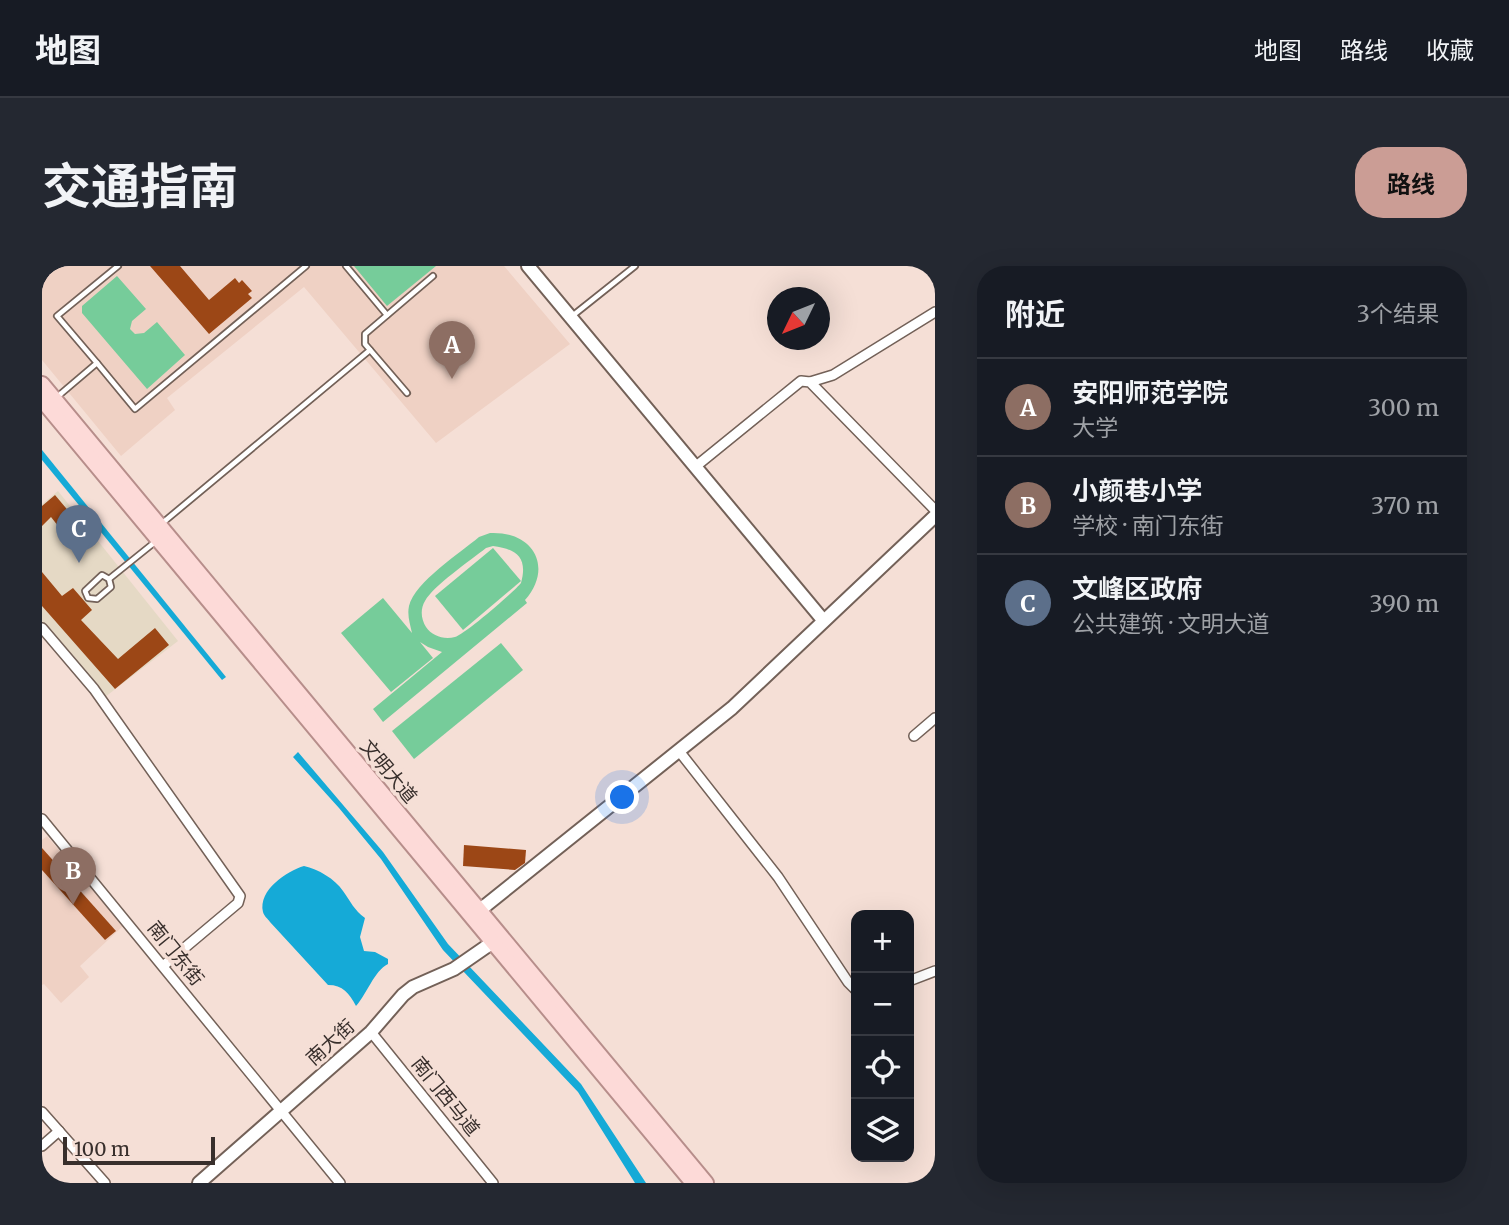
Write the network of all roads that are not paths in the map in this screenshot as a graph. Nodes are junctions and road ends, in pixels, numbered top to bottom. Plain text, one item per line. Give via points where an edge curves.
1 (118, 266) edge
2 (306, 266) edge
3 (346, 266) edge
4 (528, 266) edge
5 (635, 266) edge
6 (433, 276) dead end
7 (935, 312) edge
8 (387, 315) junction
9 (571, 317) junction
10 (370, 350) junction
11 (96, 363) junction
12 (810, 382) junction
13 (42, 383) edge
14 (407, 393) dead end
15 (48, 399) edge
16 (695, 467) junction
17 (935, 510) edge
18 (935, 516) edge
19 (159, 532) junction
20 (109, 579) junction
21 (823, 620) junction
22 (42, 628) edge
23 (935, 718) edge
24 (914, 736) dead end
25 (680, 751) junction
26 (42, 819) edge
27 (480, 910) junction
28 (493, 942) junction
29 (163, 966) junction
30 (935, 971) edge
31 (914, 979) edge
32 (851, 985) edge
33 (371, 1032) junction
34 (282, 1111) junction
35 (42, 1112) edge
36 (59, 1131) junction
37 (42, 1146) edge
38 (695, 1182) edge
39 (105, 1183) edge
40 (199, 1183) edge
41 (340, 1183) edge
42 (493, 1183) edge

1 - 11 lane via 57,316
2 - 11 lane via 135,409
3 - 8 lane
4 - 9 street
5 - 9 lane
6 - 8 lane
7 - 12 street via 833,375
8 - 10 lane via 365,334
9 - 16 street
10 - 14 lane
10 - 19 lane
11 - 15 lane
12 - 16 street via 801,381
12 - 17 street
13 - 15 main road, 文明大道
15 - 19 main road, 文明大道
16 - 21 street
18 - 21 street
19 - 20 lane
19 - 27 main road, 文明大道
19 - 28 main road, 文明大道
20 - 20 lane via 111,587 97,599 88,598 87,587 102,575
21 - 25 street
22 - 29 street via 94,689 240,896
23 - 24 street
25 - 27 street
25 - 32 street via 778,877
26 - 29 street, 南门东街
27 - 38 main road, 文明大道
28 - 33 street, 南大街 via 403,995
28 - 38 main road, 文明大道
29 - 34 street, 南门东街
30 - 31 street
33 - 34 street, 南大街
33 - 42 street, 南门西马道
34 - 40 street, 南大街
34 - 41 street, 南门东街
35 - 36 street
36 - 37 street
36 - 39 street

